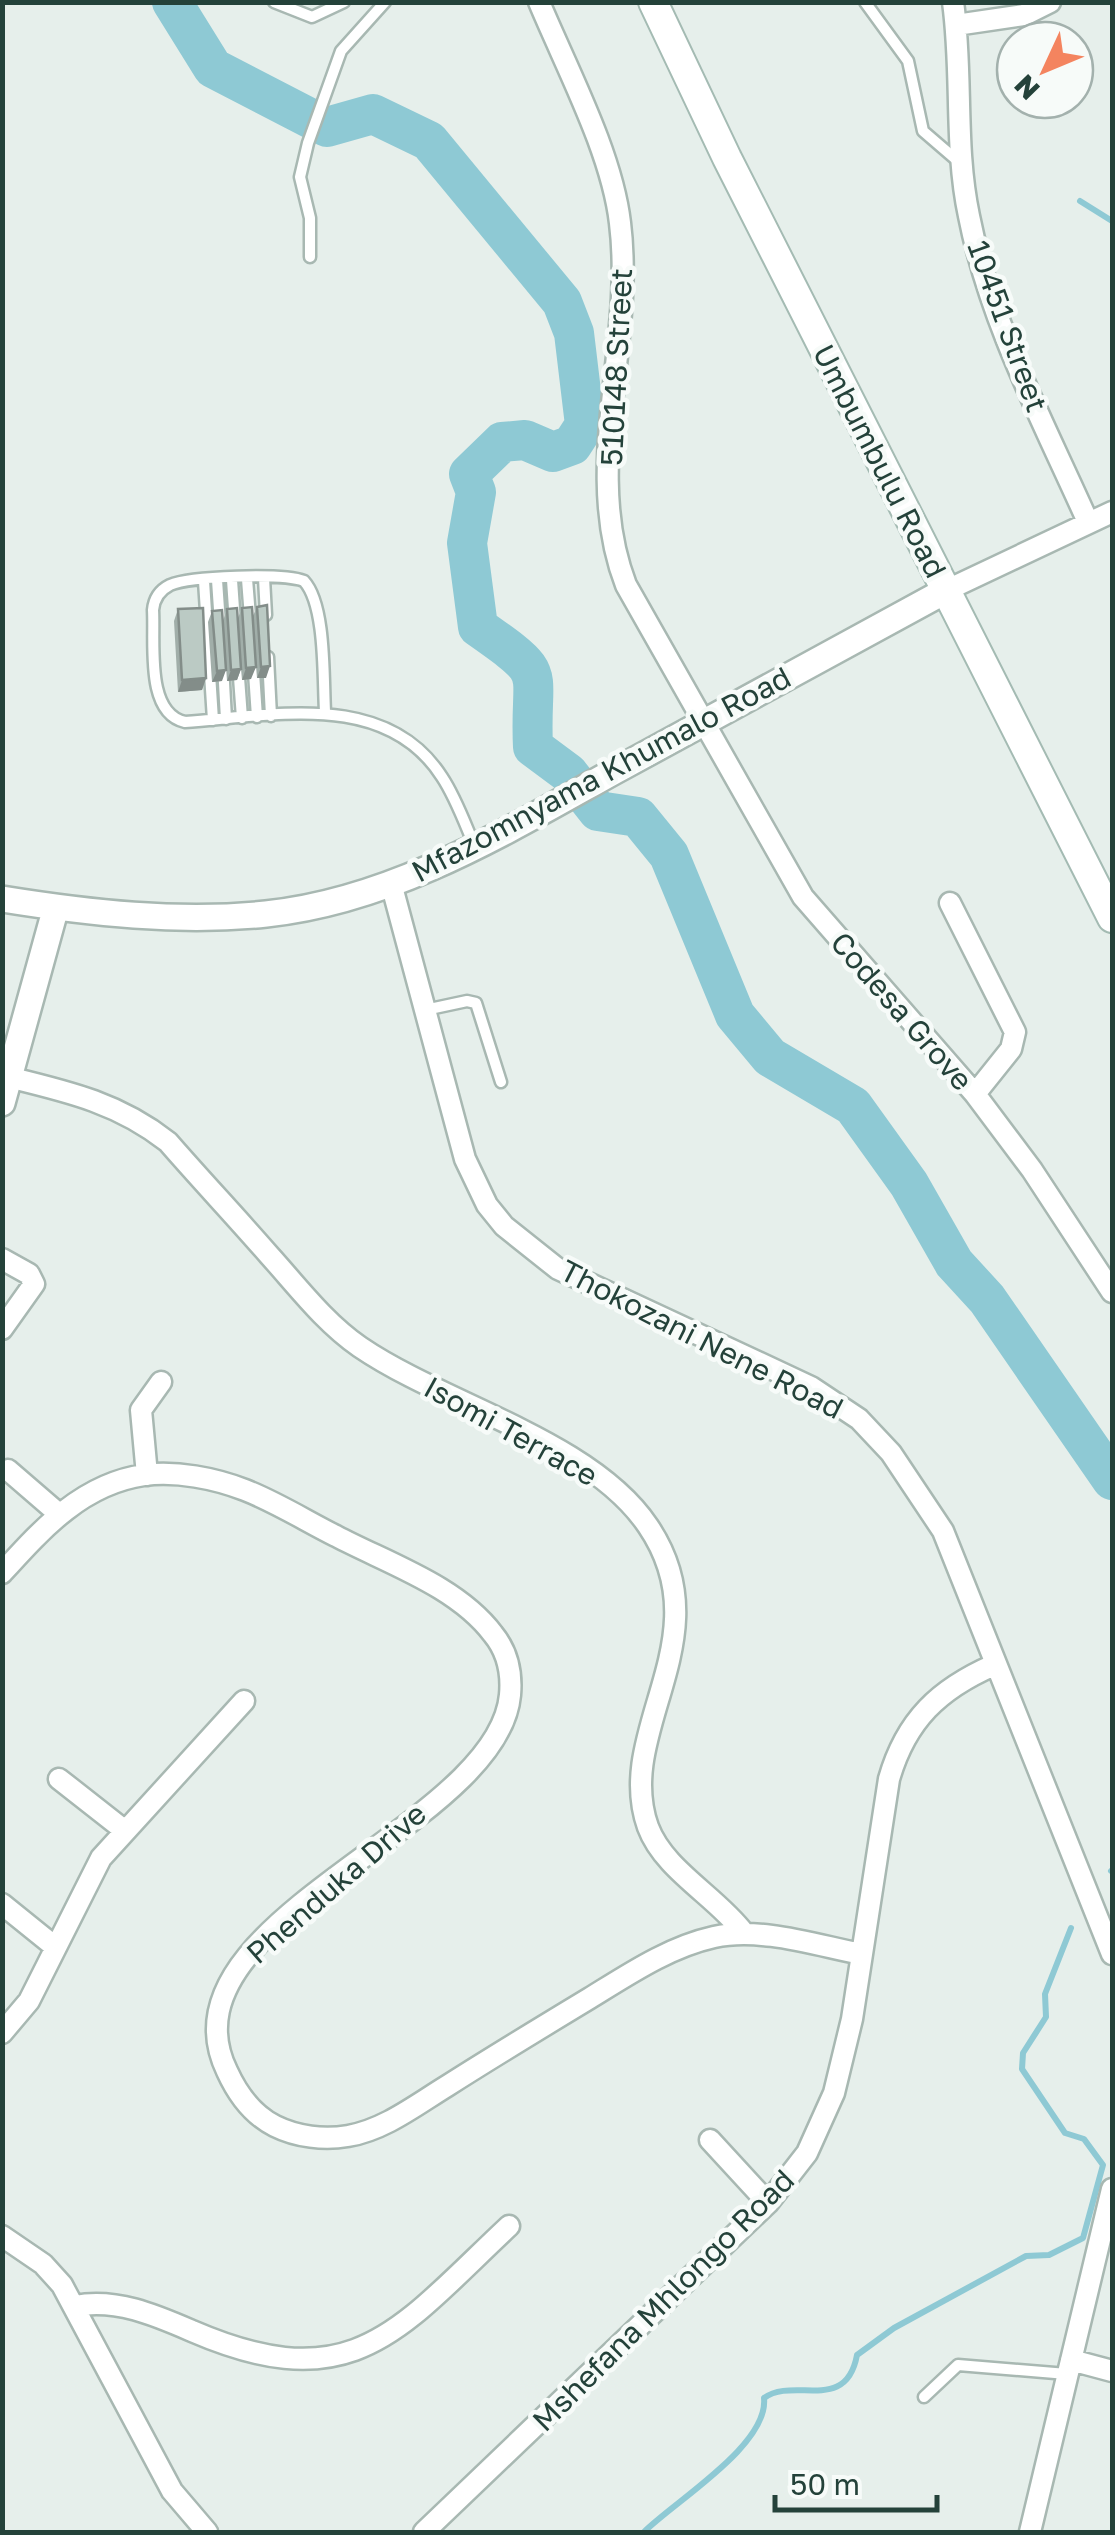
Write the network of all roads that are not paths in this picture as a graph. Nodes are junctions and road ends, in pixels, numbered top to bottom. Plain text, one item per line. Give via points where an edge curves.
1 (274, 2) edge
2 (344, 2) edge
3 (385, 2) edge
4 (540, 2) edge
5 (653, 2) edge
6 (865, 2) edge
7 (953, 2) edge
8 (1050, 2) edge
9 (956, 25) junction
10 (964, 166) junction
11 (310, 257) dead end
12 (1112, 512) edge
13 (1088, 522) junction
14 (264, 578) junction
15 (247, 579) junction
16 (217, 580) junction
17 (232, 580) junction
18 (204, 581) junction
19 (945, 591) junction
20 (236, 639) edge
21 (238, 659) edge
22 (325, 711) junction
23 (271, 716) junction
24 (258, 717) junction
25 (242, 718) junction
26 (226, 719) junction
27 (213, 720) junction
28 (704, 723) junction
29 (475, 847) junction
30 (391, 883) junction
31 (2, 899) edge
32 (950, 903) dead end
33 (56, 908) junction
34 (1112, 918) edge
35 (424, 1011) junction
36 (501, 1082) dead end
37 (7, 1090) edge
38 (975, 1094) junction
39 (2, 1259) edge
40 (1112, 1292) edge
41 (2, 1329) edge
42 (161, 1382) dead end
43 (8, 1470) dead end
44 (147, 1474) junction
45 (60, 1514) junction
46 (2, 1573) edge
47 (994, 1664) junction
48 (244, 1701) dead end
49 (59, 1779) dead end
50 (124, 1830) junction
51 (2, 1904) edge
52 (744, 1932) junction
53 (54, 1946) junction
54 (861, 1954) junction
55 (1112, 1954) edge
56 (2, 2033) edge
57 (710, 2140) dead end
58 (1112, 2189) edge
59 (768, 2204) junction
60 (509, 2226) dead end
61 (2, 2236) edge
62 (75, 2306) junction
63 (1069, 2367) junction
64 (1112, 2370) edge
65 (924, 2397) dead end
66 (206, 2532) edge
67 (424, 2532) edge
68 (1030, 2532) edge

1 - 2 lane via 312,17
3 - 11 lane via 341,51 308,142 300,177
4 - 28 street, 510148 Street via 606,168 620,222 609,446 616,560
5 - 19 main road, Umbumbulu Road
6 - 10 lane via 908,61 923,131
7 - 9 street, 10451 Street
8 - 9 street via 1024,15
9 - 10 street, 10451 Street
10 - 13 street, 10451 Street via 985,279
12 - 13 street
13 - 19 street
14 - 15 lane
14 - 22 lane via 295,578 309,586 320,630
14 - 23 lane
15 - 17 lane
15 - 24 lane
16 - 17 lane
16 - 18 lane
16 - 26 lane
17 - 20 lane
18 - 27 lane
18 - 27 lane via 163,590 154,602 154,627 162,706 176,720
19 - 28 street, Mfazomnyama Khumalo Road
19 - 34 main road, Umbumbulu Road
21 - 25 lane
22 - 23 lane
22 - 29 lane via 363,720 420,750 442,778
23 - 24 lane
24 - 25 lane
25 - 26 lane
26 - 27 lane
28 - 29 street, Mfazomnyama Khumalo Road
28 - 38 street, Codesa Grove via 803,897
29 - 30 street, Mfazomnyama Khumalo Road
30 - 33 street, Mfazomnyama Khumalo Road via 267,914 141,916
30 - 35 street, Thokozani Nene Road
31 - 33 street, Mfazomnyama Khumalo Road
32 - 38 street via 1015,1032 1011,1049
33 - 37 street
35 - 36 lane via 476,1003
35 - 47 street, Thokozani Nene Road via 464,1159 504,1226 589,1287 811,1387 859,1419 928,1503
37 - 52 street, Isomi Terrace via 84,1095 142,1122 168,1142 337,1330 385,1363 592,1471 632,1505 662,1548 676,1608 645,1756 642,1806 664,1856
38 - 40 street, Codesa Grove
39 - 41 street via 34,1284
42 - 44 street via 141,1410
43 - 45 street
44 - 45 street, Phenduka Drive via 101,1488
44 - 52 street, Phenduka Drive via 187,1475 247,1490 435,1588 482,1621 505,1653 510,1674 504,1722 480,1759 274,1929 222,1994 222,2060 262,2119 324,2138 366,2131 658,1958
45 - 46 street, Phenduka Drive
47 - 54 street, Mshefana Mhlongo Road via 936,1697 898,1749
47 - 55 street, Thokozani Nene Road
48 - 50 street
49 - 50 street
50 - 53 street via 85,1882
51 - 53 street
52 - 54 street, Phenduka Drive
53 - 56 street via 28,2001
54 - 59 street, Mshefana Mhlongo Road via 834,2092 807,2154
57 - 59 street
58 - 63 street
59 - 67 street, Mshefana Mhlongo Road
60 - 62 street via 402,2326 374,2344 337,2355 245,2351 129,2308
61 - 62 street via 43,2264
62 - 66 street via 172,2491
63 - 64 street
63 - 65 lane via 958,2366
63 - 68 street

